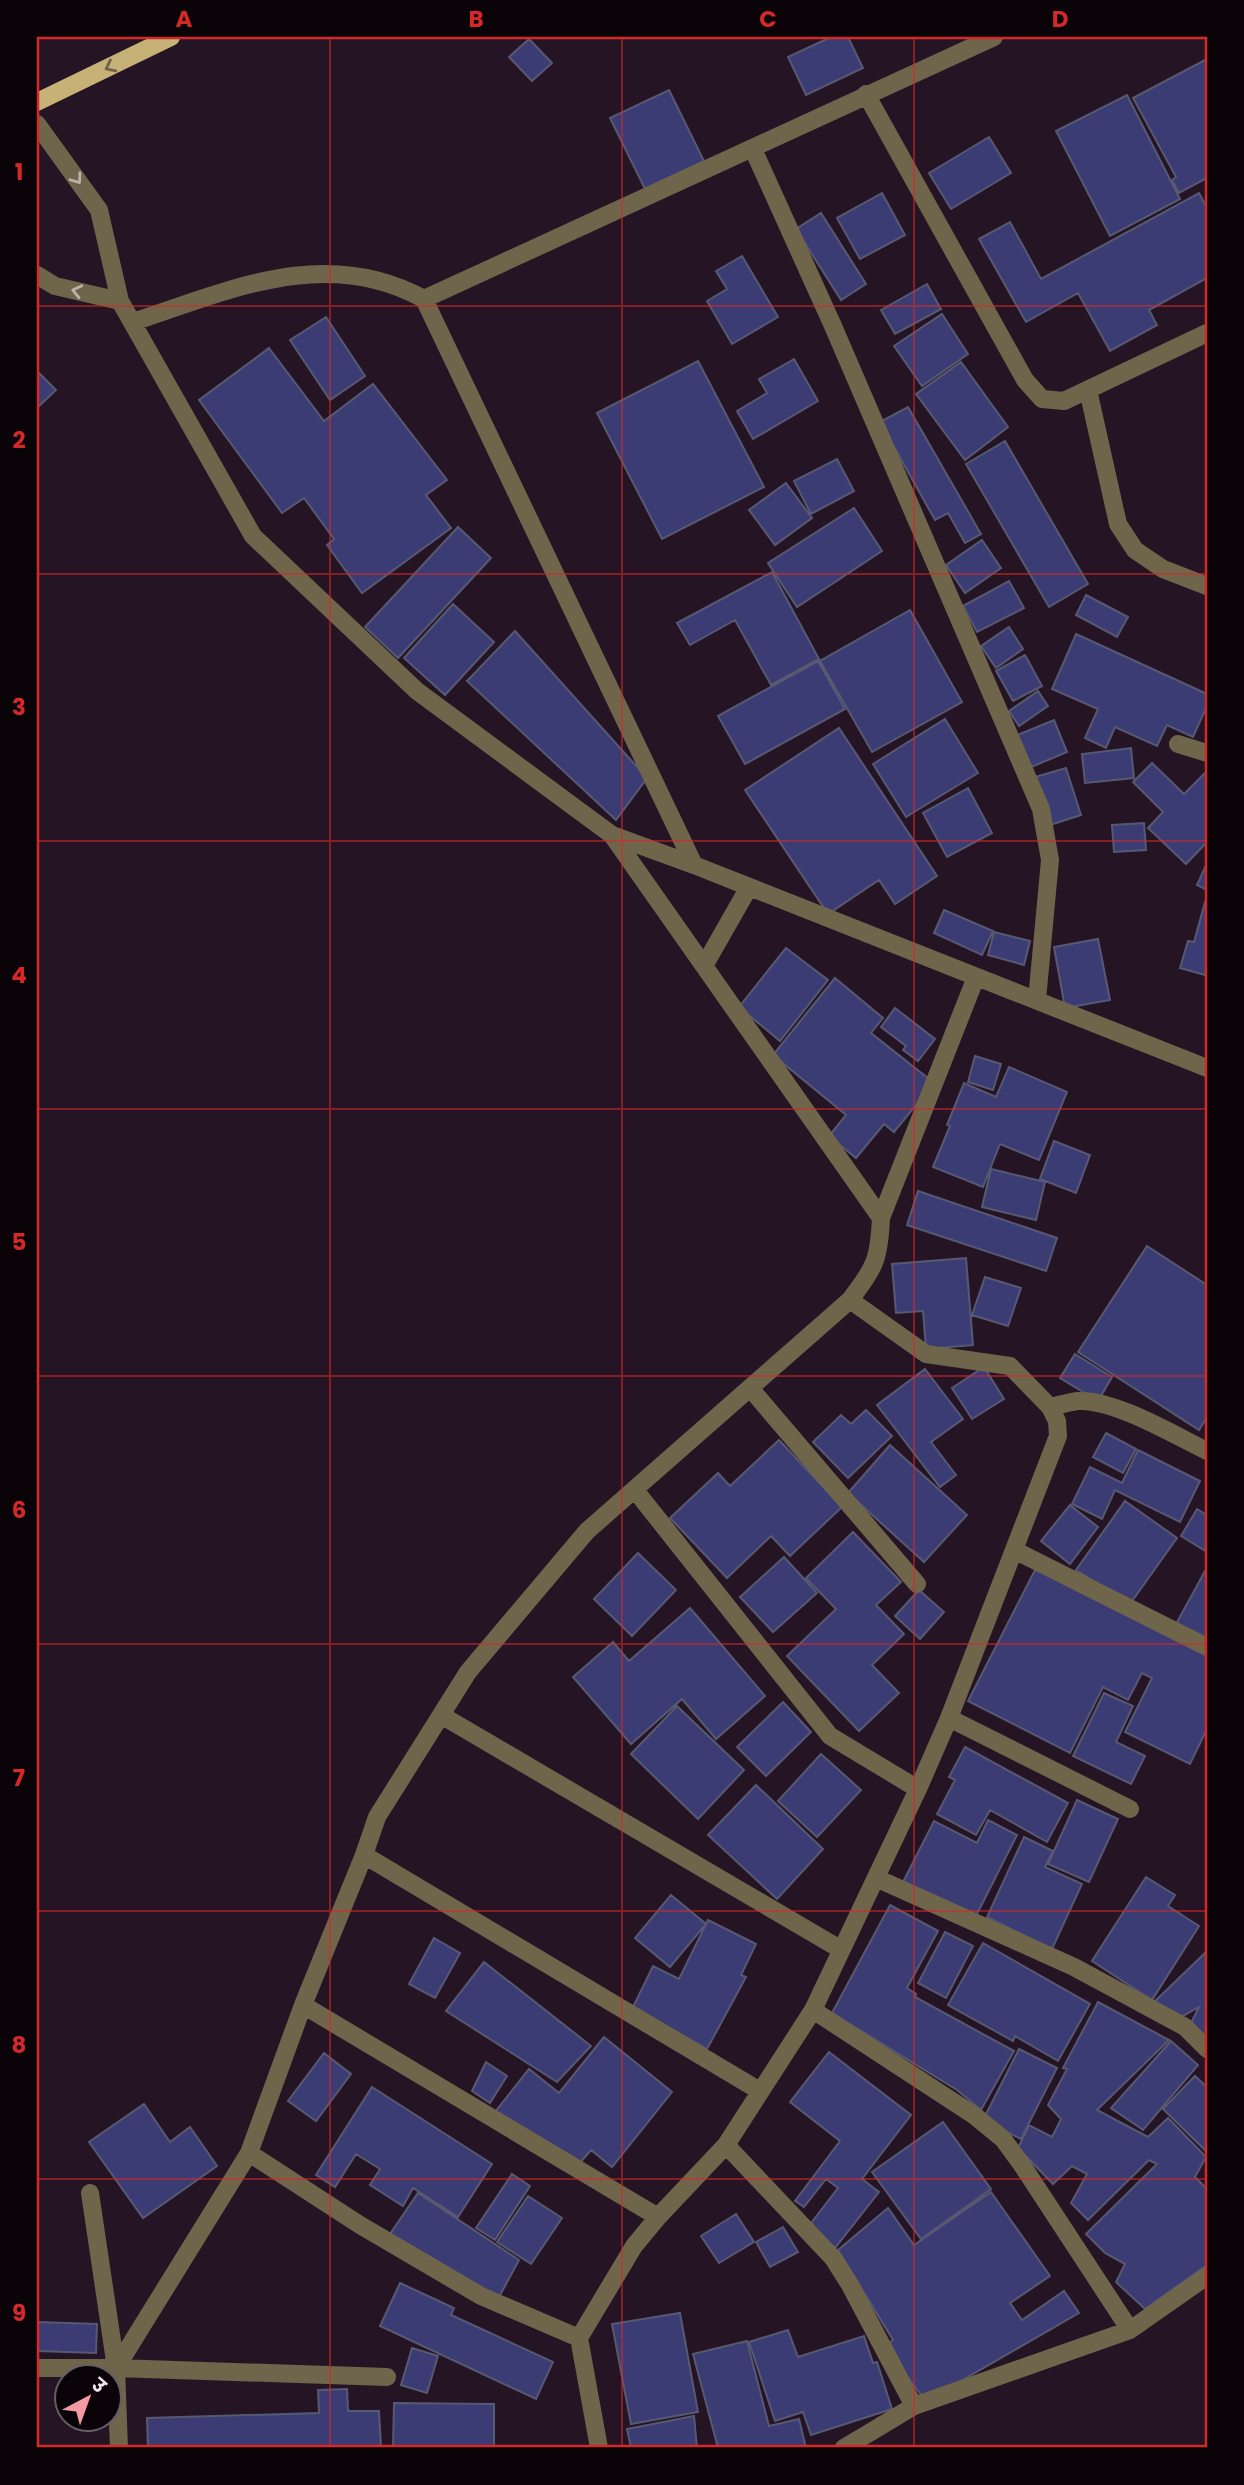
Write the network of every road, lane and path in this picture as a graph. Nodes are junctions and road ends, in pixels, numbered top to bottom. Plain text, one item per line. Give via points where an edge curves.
1 (171, 37) edge
2 (994, 37) edge
3 (866, 94) junction
4 (37, 102) edge
5 (37, 124) edge
6 (753, 149) junction
7 (37, 275) edge
8 (424, 299) junction
9 (120, 301) junction
10 (133, 322) junction
11 (1207, 333) edge
12 (1088, 390) junction
13 (1207, 586) edge
14 (1178, 744) dead end
15 (1207, 753) edge
16 (612, 835) junction
17 (694, 865) junction
18 (750, 887) junction
19 (704, 966) junction
20 (976, 977) junction
21 (1037, 1000) junction
22 (1207, 1068) edge
23 (881, 1218) junction
24 (850, 1300) junction
25 (750, 1388) junction
26 (1044, 1401) junction
27 (1207, 1451) edge
28 (635, 1490) junction
29 (1014, 1550) junction
30 (917, 1584) dead end
31 (1207, 1647) edge
32 (441, 1715) junction
33 (948, 1718) junction
34 (918, 1789) junction
35 (1129, 1809) dead end
36 (364, 1855) junction
37 (876, 1878) junction
38 (835, 1946) junction
39 (303, 2005) junction
40 (813, 2010) junction
41 (1207, 2049) edge
42 (753, 2087) junction
43 (726, 2145) junction
44 (248, 2153) junction
45 (90, 2193) dead end
46 (657, 2217) junction
47 (1207, 2276) edge
48 (1130, 2330) junction
49 (579, 2338) junction
50 (115, 2362) edge
51 (120, 2362) edge
52 (122, 2368) edge
53 (387, 2377) dead end
54 (914, 2406) junction
55 (599, 2448) edge
56 (844, 2448) edge

1 -> 4 main road
2 - 3 street
3 - 6 street
3 - 12 street via 1025,380 1042,399 1064,401
5 -> 9 street via 99,210
6 - 8 street
6 - 21 street via 1041,809 1050,860
9 -> 7 street via 55,286
8 - 10 street via 363,275 323,273 265,280
8 - 17 street
9 - 10 street
10 - 16 street via 253,536 417,691
11 - 12 street
12 - 13 street via 1118,524 1135,550 1163,569
14 - 15 street
16 - 17 street
16 - 19 street
17 - 18 street
18 - 19 street
18 - 20 street
19 - 23 street
20 - 21 street
20 - 23 street
21 - 22 street
23 - 24 street via 875,1266
24 - 25 street
24 - 26 street via 926,1354 1010,1366
25 - 28 street
25 - 30 street
26 - 27 street via 1079,1401 1127,1412
26 - 29 street via 1057,1421 1058,1436
28 - 32 street via 587,1531 468,1672
28 - 34 street via 830,1736
29 - 31 street
29 - 33 street
32 - 36 street via 376,1817
32 - 38 street
33 - 34 street
33 - 35 street
34 - 37 street
36 - 39 street
36 - 42 street
37 - 38 street
37 - 41 street via 1074,1967 1185,2027
38 - 40 street
39 - 44 street
39 - 46 street
40 - 42 street
40 - 48 street via 1003,2139
42 - 43 street
43 - 46 street
43 - 54 street via 833,2258
44 - 49 street via 481,2296
44 - 51 street
45 - 50 street
46 - 49 street via 634,2246
47 - 48 street
48 - 54 street
49 - 55 street
52 - 53 street
54 - 56 street

